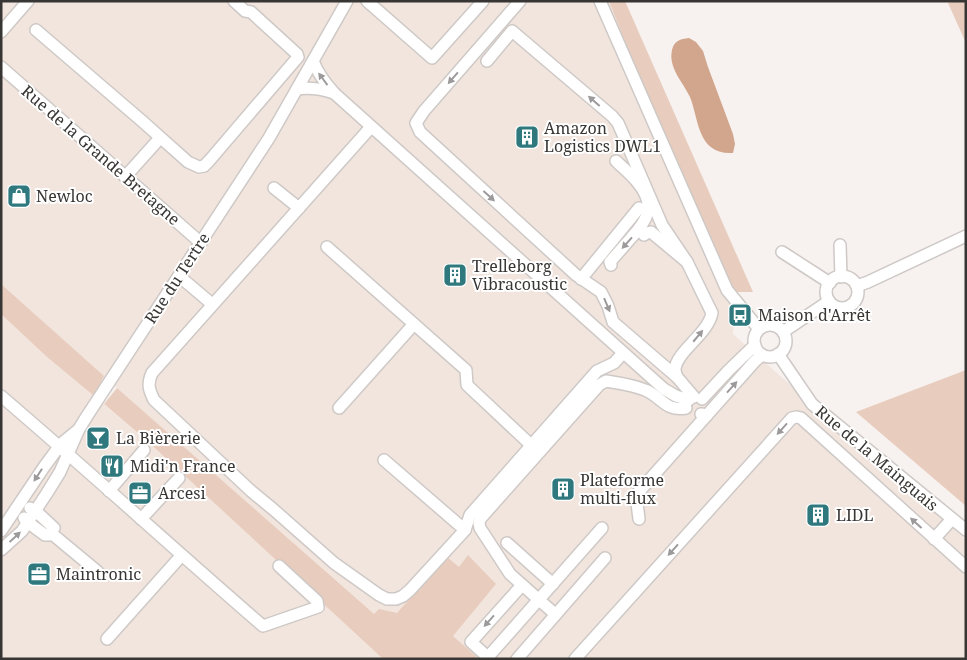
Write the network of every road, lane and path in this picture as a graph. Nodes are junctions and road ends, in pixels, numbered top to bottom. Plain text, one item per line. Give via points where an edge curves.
1 (28, 1) edge
2 (234, 1) edge
3 (347, 1) edge
4 (368, 1) edge
5 (484, 1) edge
6 (520, 1) edge
7 (600, 1) edge
8 (36, 30) dead end
9 (1, 32) edge
10 (313, 61) junction
11 (487, 61) dead end
12 (1, 67) edge
13 (297, 89) junction
14 (334, 93) junction
15 (372, 127) junction
16 (160, 138) junction
17 (616, 161) dead end
18 (125, 177) junction
19 (274, 188) dead end
20 (299, 208) junction
21 (639, 208) dead end
22 (644, 235) dead end
23 (966, 236) edge
24 (201, 243) junction
25 (840, 245) dead end
26 (327, 247) dead end
27 (782, 252) dead end
28 (687, 262) junction
29 (611, 265) dead end
30 (179, 276) junction
31 (841, 277) junction
32 (581, 279) junction
33 (830, 283) junction
34 (857, 286) junction
35 (829, 301) junction
36 (212, 304) junction
37 (414, 324) junction
38 (759, 329) junction
39 (783, 332) junction
40 (759, 350) junction
41 (623, 352) junction
42 (778, 354) junction
43 (676, 377) junction
44 (1, 396) edge
45 (693, 401) junction
46 (339, 408) dead end
47 (704, 414) junction
48 (79, 429) junction
49 (531, 445) junction
50 (59, 446) junction
51 (144, 450) dead end
52 (68, 454) junction
53 (384, 460) dead end
54 (178, 478) dead end
55 (109, 491) junction
56 (19, 505) junction
57 (35, 511) junction
58 (141, 519) junction
59 (639, 519) dead end
60 (952, 519) junction
61 (28, 522) junction
62 (602, 528) dead end
63 (465, 530) junction
64 (966, 530) edge
65 (1, 532) edge
66 (51, 533) junction
67 (934, 539) junction
68 (507, 544) dead end
69 (1, 550) edge
70 (181, 556) junction
71 (606, 558) dead end
72 (279, 566) dead end
73 (966, 567) edge
74 (98, 572) dead end
75 (553, 584) junction
76 (522, 585) junction
77 (539, 600) junction
78 (555, 614) junction
79 (107, 639) dead end
80 (489, 658) edge
81 (516, 659) edge
82 (575, 659) edge

1 - 9 street
2 - 16 street via 251,12 297,54 297,60 204,166 188,162
3 - 10 street, Rue du Tertre
4 - 5 street via 432,58
6 -> 32 street via 416,123 420,132
7 - 38 street via 727,290
8 - 16 street
10 - 13 street, Rue du Tertre
14 -> 10 street
28 -> 11 street via 662,225 618,123 612,116 512,31
12 - 18 street, Rue de la Grande Bretagne
13 - 14 street
13 - 24 street, Rue du Tertre
14 - 15 street
15 - 20 street
15 - 41 street
16 - 18 street
17 -> 29 street via 638,183 649,206 646,219 610,262
18 - 24 street, Rue de la Grande Bretagne
19 - 20 street
20 - 36 street
21 - 32 street
22 - 28 street via 651,232
23 - 34 street
24 - 30 street, Rue du Tertre
25 - 31 street
26 - 37 street
27 - 33 street
43 -> 28 street via 678,360 709,323 712,313
30 - 36 street
30 - 48 street, Rue du Tertre
31 - 33 street
31 - 34 street via 850,279
32 -> 43 street via 601,292 613,322
33 - 35 street
34 - 35 street via 858,295 852,312
35 - 39 street
36 - 63 street via 152,373 149,390 154,400 250,491 334,563 388,599 396,599 410,590
37 - 46 street
37 - 49 street via 466,370 467,385
38 - 39 street via 772,325
38 - 40 street via 754,338
39 - 42 street via 786,342
40 - 42 street via 768,356
40 - 45 street via 729,370
47 -> 40 street
41 - 45 street via 670,393
41 - 49 street via 614,363 597,371
42 - 60 street, Rue de la Mainguais via 812,404
43 - 45 street
44 - 50 street
45 - 47 street via 705,406
45 - 76 street via 679,410 644,389 606,381 599,385 480,519 480,528 510,574
47 - 59 street via 636,495
48 - 50 street
48 - 52 street, Rue du Tertre
49 - 63 street via 470,515
50 - 52 street
50 -> 56 street
51 - 55 street
52 - 55 street
52 - 57 street, Rue du Tertre
53 - 63 street
54 - 58 street
55 - 58 street
56 - 57 street
56 - 61 street
56 - 65 street
57 - 61 street, Rue du Tertre
57 - 66 street via 54,528
58 - 70 street
60 - 64 street, Rue de la Mainguais
60 - 67 street
61 - 66 street via 45,536
69 -> 61 street, Rue du Tertre
62 - 75 street
66 - 74 street
67 - 73 street
67 -> 82 street via 800,418 792,418
68 - 75 street
70 - 72 street via 263,626 318,607 317,601
70 - 79 street
71 - 78 street
75 - 77 street
76 - 77 street
76 -> 80 street via 471,642
77 - 78 street
77 - 80 street
78 - 81 street

